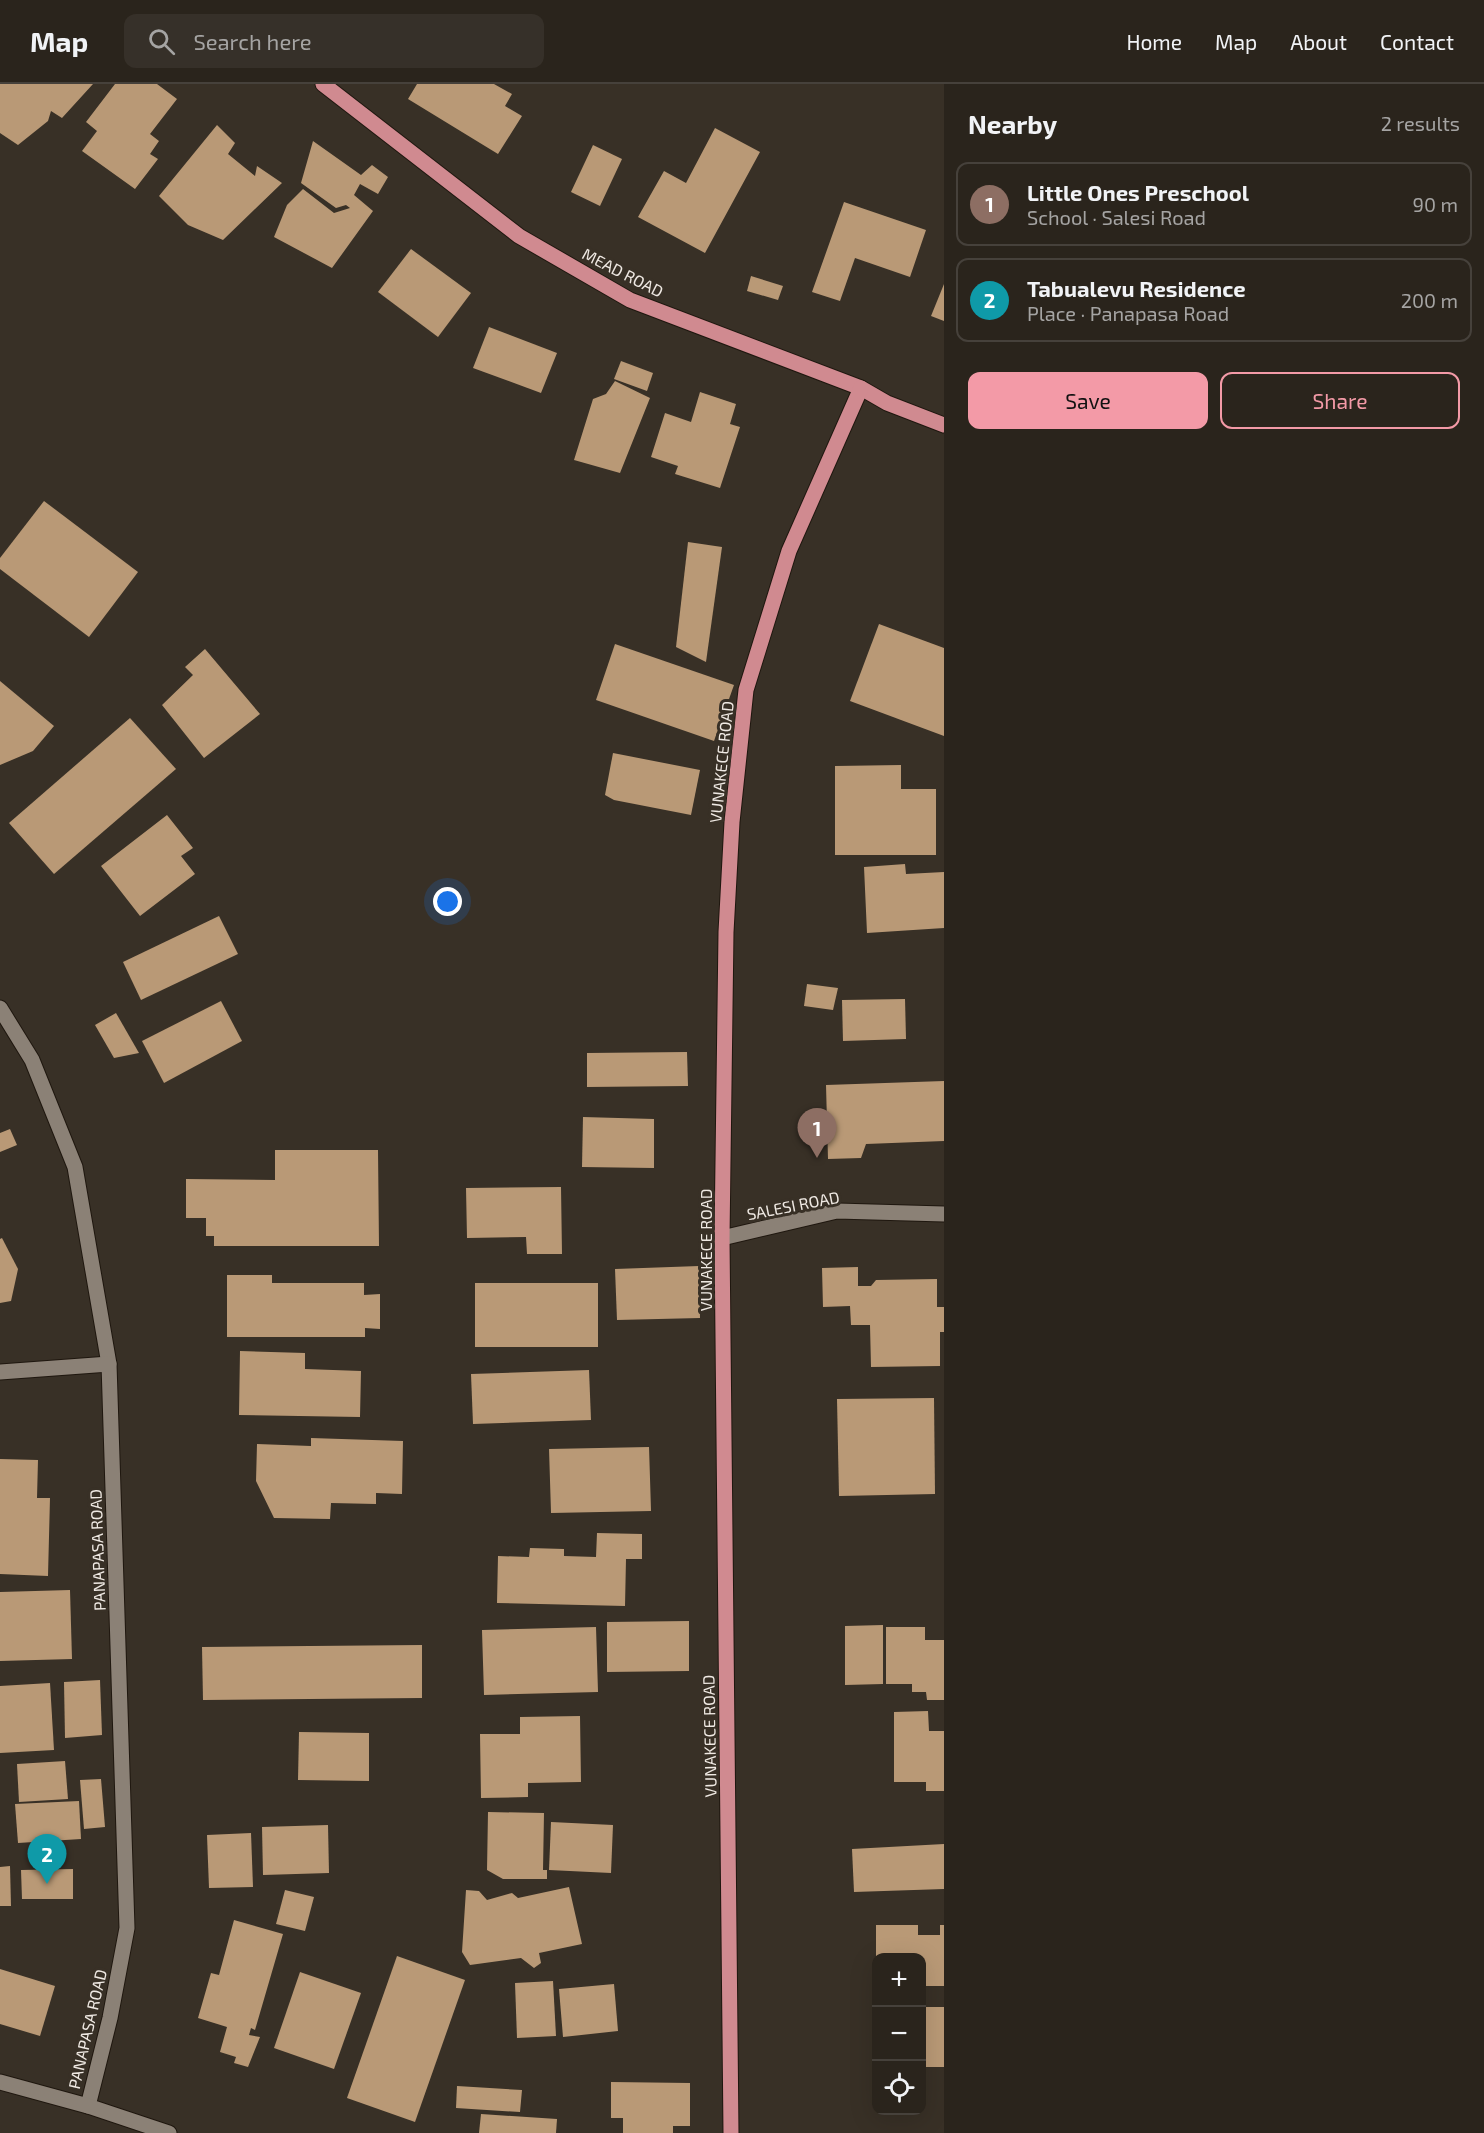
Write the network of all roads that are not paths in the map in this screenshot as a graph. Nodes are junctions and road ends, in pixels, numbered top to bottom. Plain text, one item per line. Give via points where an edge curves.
1 (323, 84) edge
2 (861, 388) junction
3 (944, 425) edge
4 (0, 1008) edge
5 (944, 1214) edge
6 (722, 1238) junction
7 (110, 1364) junction
8 (0, 1372) edge
9 (1, 2087) edge
10 (88, 2106) junction
11 (169, 2133) edge
12 (731, 2133) edge

1 - 2 main road, MEAD ROAD via 519,236 630,300
2 - 3 main road, MEAD ROAD via 887,403
2 - 6 main road, VUNAKECE ROAD via 789,551 746,690 732,822 726,932
4 - 7 street, PANAPASA ROAD via 32,1060 75,1167
5 - 6 street, SALESI ROAD via 837,1212
6 - 12 main road, VUNAKECE ROAD
7 - 8 street
7 - 10 street, PANAPASA ROAD via 127,1928
9 - 10 street
10 - 11 street

